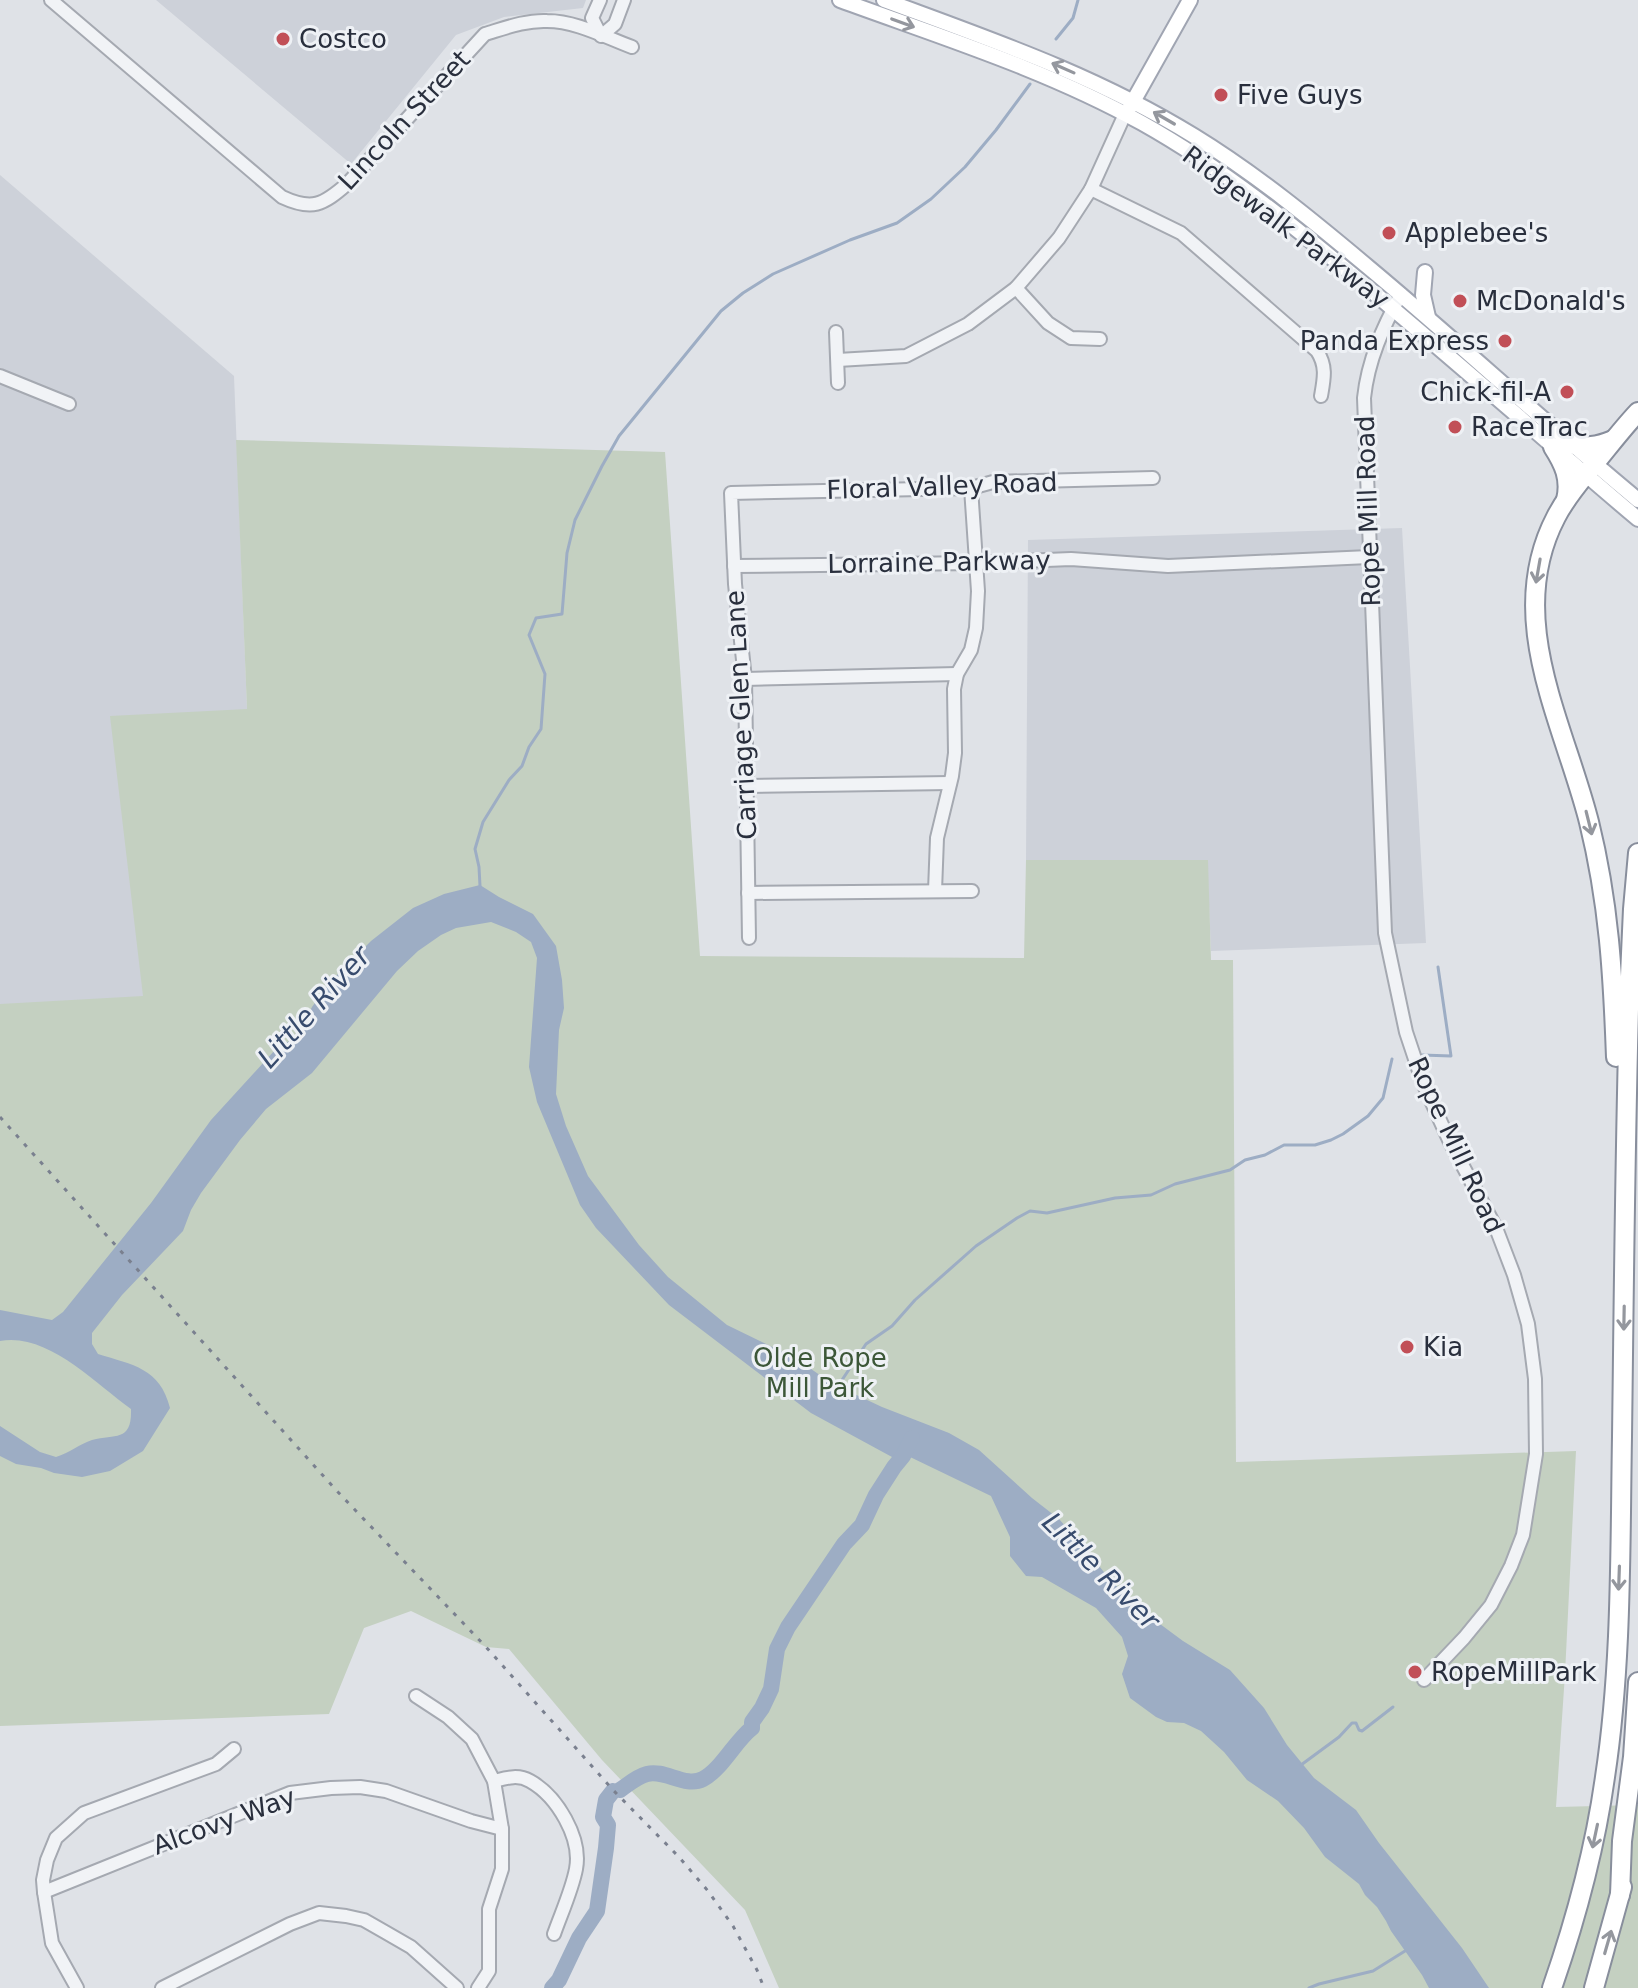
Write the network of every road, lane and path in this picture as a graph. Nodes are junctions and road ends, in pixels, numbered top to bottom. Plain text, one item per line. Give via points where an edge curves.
1 (51, 0) edge
2 (600, 0) edge
3 (624, 0) edge
4 (840, 0) edge
5 (884, 0) edge
6 (1190, 0) edge
7 (601, 36) junction
8 (632, 47) dead end
9 (1130, 108) junction
10 (1091, 189) junction
11 (1425, 272) dead end
12 (1016, 288) junction
13 (1401, 294) junction
14 (1393, 309) junction
15 (1428, 317) junction
16 (836, 332) dead end
17 (1100, 339) dead end
18 (838, 360) junction
19 (0, 376) edge
20 (838, 383) dead end
21 (1321, 396) dead end
22 (69, 404) dead end
23 (1638, 412) edge
24 (1613, 440) junction
25 (1561, 445) junction
26 (1590, 470) junction
27 (1153, 478) dead end
28 (971, 488) junction
29 (731, 493) joint
30 (1566, 500) junction
31 (1638, 500) edge
32 (1638, 519) edge
33 (1369, 557) junction
34 (975, 563) junction
35 (734, 566) junction
36 (957, 674) junction
37 (745, 679) junction
38 (950, 783) junction
39 (746, 786) junction
40 (1638, 853) edge
41 (935, 891) junction
42 (972, 891) dead end
43 (748, 893) junction
44 (749, 938) dead end
45 (1626, 1184) junction
46 (1424, 1680) dead end
47 (1638, 1682) edge
48 (416, 1696) dead end
49 (234, 1749) dead end
50 (494, 1781) junction
51 (1638, 1806) edge
52 (502, 1829) junction
53 (44, 1892) junction
54 (1620, 1895) junction
55 (554, 1934) dead end
56 (77, 1988) edge
57 (162, 1988) edge
58 (457, 1988) edge
59 (478, 1988) edge
60 (1552, 1988) edge
61 (1594, 1988) edge

1 - 7 street, Lincoln Street via 282,197 311,205 328,201 347,184 485,34 547,21
2 - 7 street via 592,18
3 - 7 street via 615,24
4 -> 9 main road, Ridgewalk Parkway
9 -> 5 main road, Ridgewalk Parkway via 1052,63
6 - 9 main road
7 - 8 street, Lincoln Street
9 - 10 street
13 -> 9 main road, Ridgewalk Parkway via 1259,179 1194,136
9 - 14 main road, Ridgewalk Parkway via 1247,191
10 - 12 street via 1059,238
10 - 21 street via 1181,233 1317,351 1325,375
11 - 15 main road
12 - 17 street via 1048,323 1071,338
12 - 18 street via 968,324 906,356
13 - 14 street, Rope Mill Road
13 - 15 main road, Ridgewalk Parkway
14 - 25 main road, Ridgewalk Parkway
14 - 33 street, Rope Mill Road via 1369,366 1364,398
15 - 25 main road, Ridgewalk Parkway
16 - 18 street
18 - 20 street
19 - 22 street
23 - 24 highway
24 - 25 highway via 1590,447
24 - 26 highway
25 - 26 main road, Ridgewalk Parkway
25 - 30 highway via 1568,477
26 - 30 highway
26 - 31 main road, Ridgewalk Parkway
26 - 32 main road, Ridgewalk Parkway
27 - 28 street, Floral Valley Road via 993,482
28 - 29 street, Floral Valley Road
28 - 34 street
29 - 35 street, Carriage Glen Lane
30 -> 45 highway via 1539,562 1534,625 1604,892
33 - 34 street, Lorraine Parkway via 1168,566 1071,559
33 - 46 street, Rope Mill Road via 1382,888 1393,978 1423,1083 1514,1275 1528,1324 1535,1379 1536,1454 1523,1535 1491,1605
34 - 35 street, Lorraine Parkway
34 - 36 street via 976,628
35 - 37 street, Carriage Glen Lane
36 - 37 street
36 - 38 street
37 - 39 street, Carriage Glen Lane
38 - 39 street
38 - 41 street via 937,838
39 - 43 street, Carriage Glen Lane
40 - 45 highway
41 - 42 street
41 - 43 street
43 - 44 street, Carriage Glen Lane
45 -> 60 highway via 1613,1713 1585,1882
47 - 54 highway
48 - 50 street via 472,1739
49 - 53 street via 216,1764 84,1813 56,1838 47,1860
50 - 52 street
50 - 55 street via 529,1780 571,1828 576,1870
51 - 54 highway
52 - 53 street, Alcovy Way via 386,1791 360,1787 290,1793
52 - 59 street via 502,1869 489,1909 489,1971
53 - 56 street via 52,1943
61 -> 54 highway
57 - 58 street via 319,1913 364,1920 411,1947

